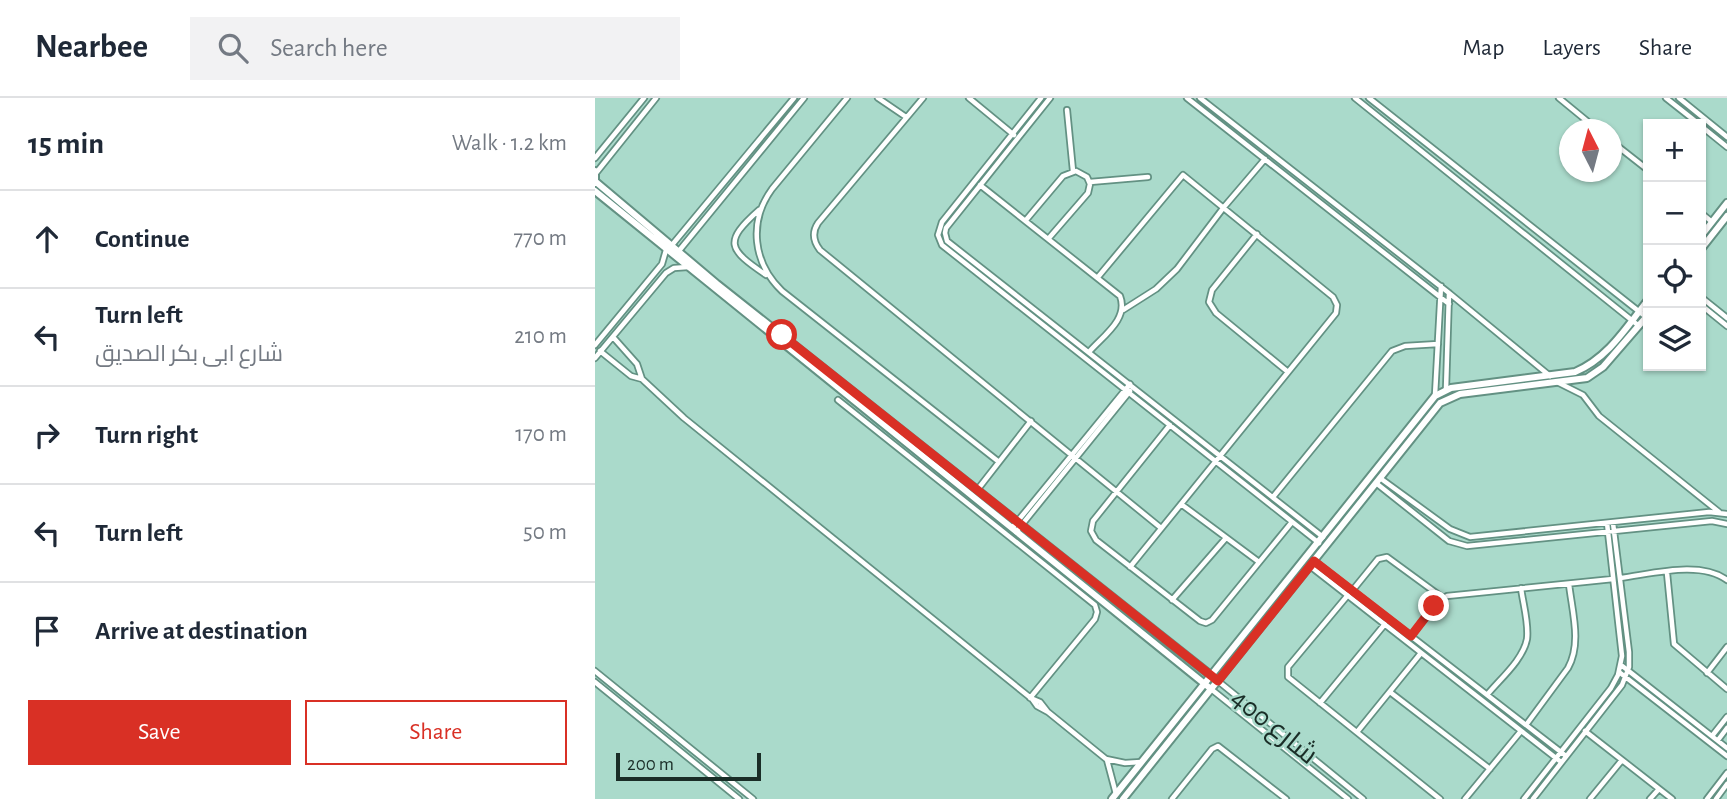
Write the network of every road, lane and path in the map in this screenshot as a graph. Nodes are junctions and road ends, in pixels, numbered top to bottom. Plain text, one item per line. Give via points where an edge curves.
1 (643, 98) edge
2 (656, 98) edge
3 (794, 98) edge
4 (804, 98) edge
5 (847, 98) edge
6 (878, 98) edge
7 (923, 98) edge
8 (969, 98) edge
9 (1041, 98) edge
10 (1050, 98) edge
11 (1187, 98) edge
12 (1200, 98) edge
13 (1355, 98) edge
14 (1369, 98) edge
15 (1559, 98) edge
16 (1666, 98) edge
17 (1679, 98) edge
18 (1067, 110) dead end
19 (906, 117) junction
20 (1585, 119) edge
21 (1692, 119) edge
22 (1706, 130) edge
23 (615, 133) junction
24 (1012, 134) junction
25 (1727, 136) edge
26 (1018, 138) junction
27 (623, 140) junction
28 (1727, 147) edge
29 (1622, 149) edge
30 (595, 158) edge
31 (1265, 159) junction
32 (1643, 166) edge
33 (1073, 171) junction
34 (596, 172) edge
35 (1148, 177) dead end
36 (595, 182) edge
37 (1090, 182) junction
38 (980, 185) junction
39 (595, 191) edge
40 (1727, 203) edge
41 (1224, 208) junction
42 (760, 210) junction
43 (632, 216) junction
44 (1727, 216) edge
45 (1706, 217) edge
46 (1026, 220) junction
47 (1712, 222) junction
48 (1706, 230) edge
49 (1257, 234) junction
50 (1049, 239) junction
51 (1704, 245) edge
52 (669, 247) junction
53 (678, 252) junction
54 (659, 267) junction
55 (688, 267) junction
56 (666, 273) junction
57 (770, 277) junction
58 (1098, 277) junction
59 (715, 286) junction
60 (1441, 286) junction
61 (1449, 293) junction
62 (1440, 296) junction
63 (1706, 301) edge
64 (1449, 304) junction
65 (1643, 307) edge
66 (1705, 308) edge
67 (1122, 310) junction
68 (1639, 312) junction
69 (1643, 314) edge
70 (1727, 318) edge
71 (1632, 321) junction
72 (1643, 321) edge
73 (1639, 326) junction
74 (1727, 326) edge
75 (613, 337) junction
76 (1438, 344) junction
77 (595, 345) edge
78 (600, 351) junction
79 (1089, 352) junction
80 (1085, 357) junction
81 (595, 358) edge
82 (1289, 372) junction
83 (1549, 375) junction
84 (642, 379) junction
85 (1557, 383) junction
86 (1132, 385) junction
87 (1447, 390) junction
88 (1127, 391) junction
89 (1435, 396) junction
90 (838, 400) dead end
91 (1031, 421) junction
92 (1170, 425) junction
93 (1074, 456) junction
94 (1220, 456) junction
95 (1216, 461) junction
96 (999, 462) junction
97 (1378, 481) junction
98 (978, 489) junction
99 (1117, 491) junction
100 (1273, 497) junction
101 (1181, 504) junction
102 (1719, 512) junction
103 (1727, 514) edge
104 (1292, 522) junction
105 (1020, 523) junction
106 (1610, 523) junction
107 (1727, 524) edge
108 (1162, 528) junction
109 (1014, 530) junction
110 (1611, 532) junction
111 (1226, 538) junction
112 (1320, 539) junction
113 (1327, 545) junction
114 (1259, 562) junction
115 (1312, 564) junction
116 (1131, 567) junction
117 (1667, 573) junction
118 (1613, 579) junction
119 (1620, 579) junction
120 (1727, 580) edge
121 (1569, 583) junction
122 (1521, 588) junction
123 (1350, 593) junction
124 (1443, 598) junction
125 (1172, 600) junction
126 (1385, 624) junction
127 (1411, 636) junction
128 (1407, 642) junction
129 (1727, 647) edge
130 (1421, 653) junction
131 (1621, 665) junction
132 (595, 671) edge
133 (1628, 671) junction
134 (1619, 672) junction
135 (1707, 673) junction
136 (1211, 675) junction
137 (1626, 677) junction
138 (1218, 681) junction
139 (595, 682) edge
140 (1204, 684) junction
141 (1211, 689) junction
142 (1727, 689) edge
143 (1390, 692) junction
144 (1487, 695) junction
145 (1031, 699) junction
146 (1320, 703) junction
147 (1727, 717) edge
148 (1526, 725) junction
149 (1727, 728) edge
150 (1521, 731) junction
151 (1357, 732) junction
152 (1585, 732) junction
153 (1712, 736) junction
154 (1718, 740) junction
155 (1727, 748) edge
156 (1561, 752) junction
157 (1566, 756) junction
158 (1727, 756) edge
159 (1556, 758) junction
160 (1106, 759) junction
161 (1622, 760) junction
162 (1142, 762) junction
163 (1561, 762) junction
164 (1490, 769) junction
165 (1727, 773) edge
166 (1727, 785) edge
167 (1659, 789) junction
168 (1114, 797) edge
169 (739, 799) edge
170 (753, 799) edge
171 (1123, 799) edge
172 (1172, 799) edge
173 (1286, 799) edge
174 (1348, 799) edge
175 (1363, 799) edge
176 (1440, 799) edge
177 (1465, 799) edge
178 (1524, 799) edge
179 (1532, 799) edge
180 (1590, 799) edge
181 (1650, 799) edge
182 (1672, 799) edge
183 (1707, 799) edge
184 (1716, 799) edge

1 - 23 street
2 - 27 street
3 - 52 street
4 - 53 street
5 - 42 street
6 - 19 street
7 - 19 street
8 - 24 street
9 - 24 street
10 - 26 street
11 - 31 street
12 - 60 street
13 - 71 street
14 - 68 street
15 - 20 street
16 - 21 street
17 - 25 street
18 - 33 street
19 - 91 street via 818,223 816,244
22 - 28 street
23 - 27 street
23 - 30 street
24 - 26 street
24 - 80 street via 942,222 939,238 947,250
26 - 38 street
27 - 34 street
29 - 32 street
31 - 41 street
31 - 62 street
33 - 37 street
33 - 46 street via 1063,176
34 - 36 main road
35 - 37 street
36 - 43 main road
37 - 50 street via 1088,193
38 - 46 street
38 - 79 street via 946,228 946,239
39 - 43 main road
40 - 47 main road
41 - 49 street
41 - 58 street via 1183,175
41 - 67 street via 1170,277
42 - 57 street via 757,247
42 - 57 street via 740,227 735,245 741,257
43 - 52 main road
44 - 51 main road
45 - 47 street
46 - 50 street
47 - 48 main road
49 - 82 street via 1336,301 1336,313
49 - 82 street via 1212,290 1209,302 1216,313
50 - 58 street
52 - 53 main road
52 - 54 street
52 - 55 main road
53 - 59 main road
54 - 56 street
54 - 77 street
55 - 56 street
55 - 59 main road
56 - 75 street
57 - 96 street
58 - 67 street via 1118,292
59 - 98 main road
59 - 109 main road
60 - 61 street
60 - 62 street
61 - 64 street
61 - 83 street
62 - 64 street
62 - 76 street
63 - 70 street
64 - 87 street
65 - 68 main road
66 - 74 street
67 - 79 street
68 - 69 street
68 - 71 main road
71 - 73 street
71 - 83 main road via 1599,360 1575,372
72 - 73 main road
73 - 85 main road via 1596,373
75 - 78 street
75 - 84 street via 637,364
76 - 89 street
76 - 100 street via 1401,346 1389,353
78 - 81 street
78 - 84 street via 631,376
79 - 80 street
79 - 86 street
80 - 88 street
82 - 94 street
83 - 85 street
83 - 87 main road
84 - 145 street
85 - 97 main road via 1449,397
85 - 102 street via 1583,395 1599,416
86 - 88 street
86 - 94 street
87 - 89 main road
88 - 92 street
88 - 93 street
89 - 112 main road
90 - 145 street via 1095,605 1094,619
91 - 93 street
91 - 96 street
92 - 95 street
92 - 99 street
93 - 99 street
93 - 105 street
94 - 95 street
94 - 100 street
95 - 101 street
95 - 104 street
96 - 98 street
97 - 106 street via 1465,536
97 - 110 street via 1449,541 1463,546
97 - 113 main road
98 - 105 main road
99 - 108 street
99 - 116 street via 1093,520 1091,531
100 - 112 street
101 - 108 street
101 - 111 street
102 - 103 street
102 - 106 street
104 - 112 street
104 - 114 street
105 - 109 street
105 - 136 main road
106 - 110 street
107 - 110 street via 1712,521
108 - 116 street
109 - 140 main road
110 - 118 street
110 - 119 street
111 - 114 street
111 - 125 street
112 - 113 street
112 - 136 main road
113 - 115 main road
114 - 125 street via 1208,622
115 - 123 street
115 - 138 main road
116 - 125 street
117 - 119 street
117 - 120 street via 1703,569
117 - 135 street via 1673,640
118 - 121 street
118 - 131 street
119 - 133 street
121 - 122 street
121 - 148 street via 1576,644 1573,659
122 - 124 street
122 - 144 street via 1526,644
123 - 124 street via 1378,559 1387,556
123 - 126 street
123 - 127 street
123 - 146 street via 1287,669 1290,678
124 - 127 street
126 - 128 street
126 - 146 street
127 - 128 street
127 - 144 street
128 - 130 street
129 - 135 street
130 - 143 street
130 - 150 street
131 - 133 street
131 - 134 street
132 - 170 street
133 - 137 street
133 - 153 street
134 - 137 street
134 - 156 street
135 - 142 street
136 - 138 main road
136 - 140 main road
137 - 152 street
137 - 158 street
138 - 141 main road
138 - 175 street, شارع 400
139 - 169 street
140 - 141 main road
140 - 162 main road
141 - 171 main road
141 - 174 street, شارع 400
143 - 151 street
143 - 164 street
144 - 148 street
145 - 160 street
146 - 151 street
147 - 153 street
148 - 156 street
149 - 154 street
150 - 159 street
150 - 164 street
151 - 176 street
152 - 157 street
152 - 161 street
153 - 154 street
154 - 155 street
156 - 157 street
156 - 159 street
157 - 163 street
159 - 163 street
159 - 178 street
160 - 162 street
160 - 168 street
161 - 167 street
161 - 180 street
162 - 168 main road
163 - 179 street
164 - 177 street
165 - 183 street
166 - 184 street
167 - 181 street
167 - 182 street
172 - 173 street via 1218,746

